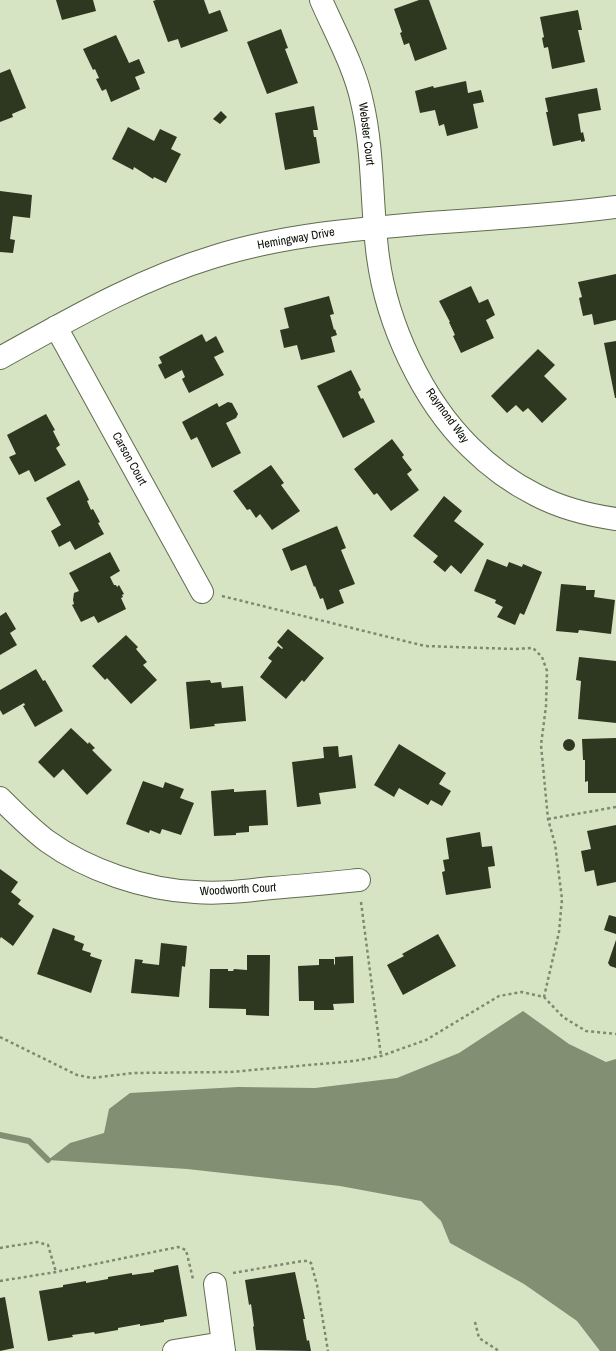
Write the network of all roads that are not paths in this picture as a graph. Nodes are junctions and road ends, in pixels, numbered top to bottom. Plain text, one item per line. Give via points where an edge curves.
1 (321, 0) edge
2 (616, 207) edge
3 (375, 227) junction
4 (56, 327) junction
5 (0, 358) edge
6 (616, 520) edge
7 (202, 592) road end
8 (0, 798) edge
9 (359, 880) road end
10 (212, 1280) road end
11 (224, 1347) edge
12 (174, 1351) edge

1 - 3 street, Webster Court via 354,75 362,101 367,128
2 - 3 street, Hemingway Drive via 565,214
3 - 4 street, Hemingway Drive via 294,238 213,257 136,286
3 - 6 street, Raymond Way via 378,258 393,319 418,376 452,427 490,466 536,495 589,515
4 - 5 street, Hemingway Drive
4 - 7 street, Carson Court
8 - 9 street, Woodworth Court via 48,841 84,862 118,877 155,887 195,892 234,892
10 - 11 street
11 - 12 street

